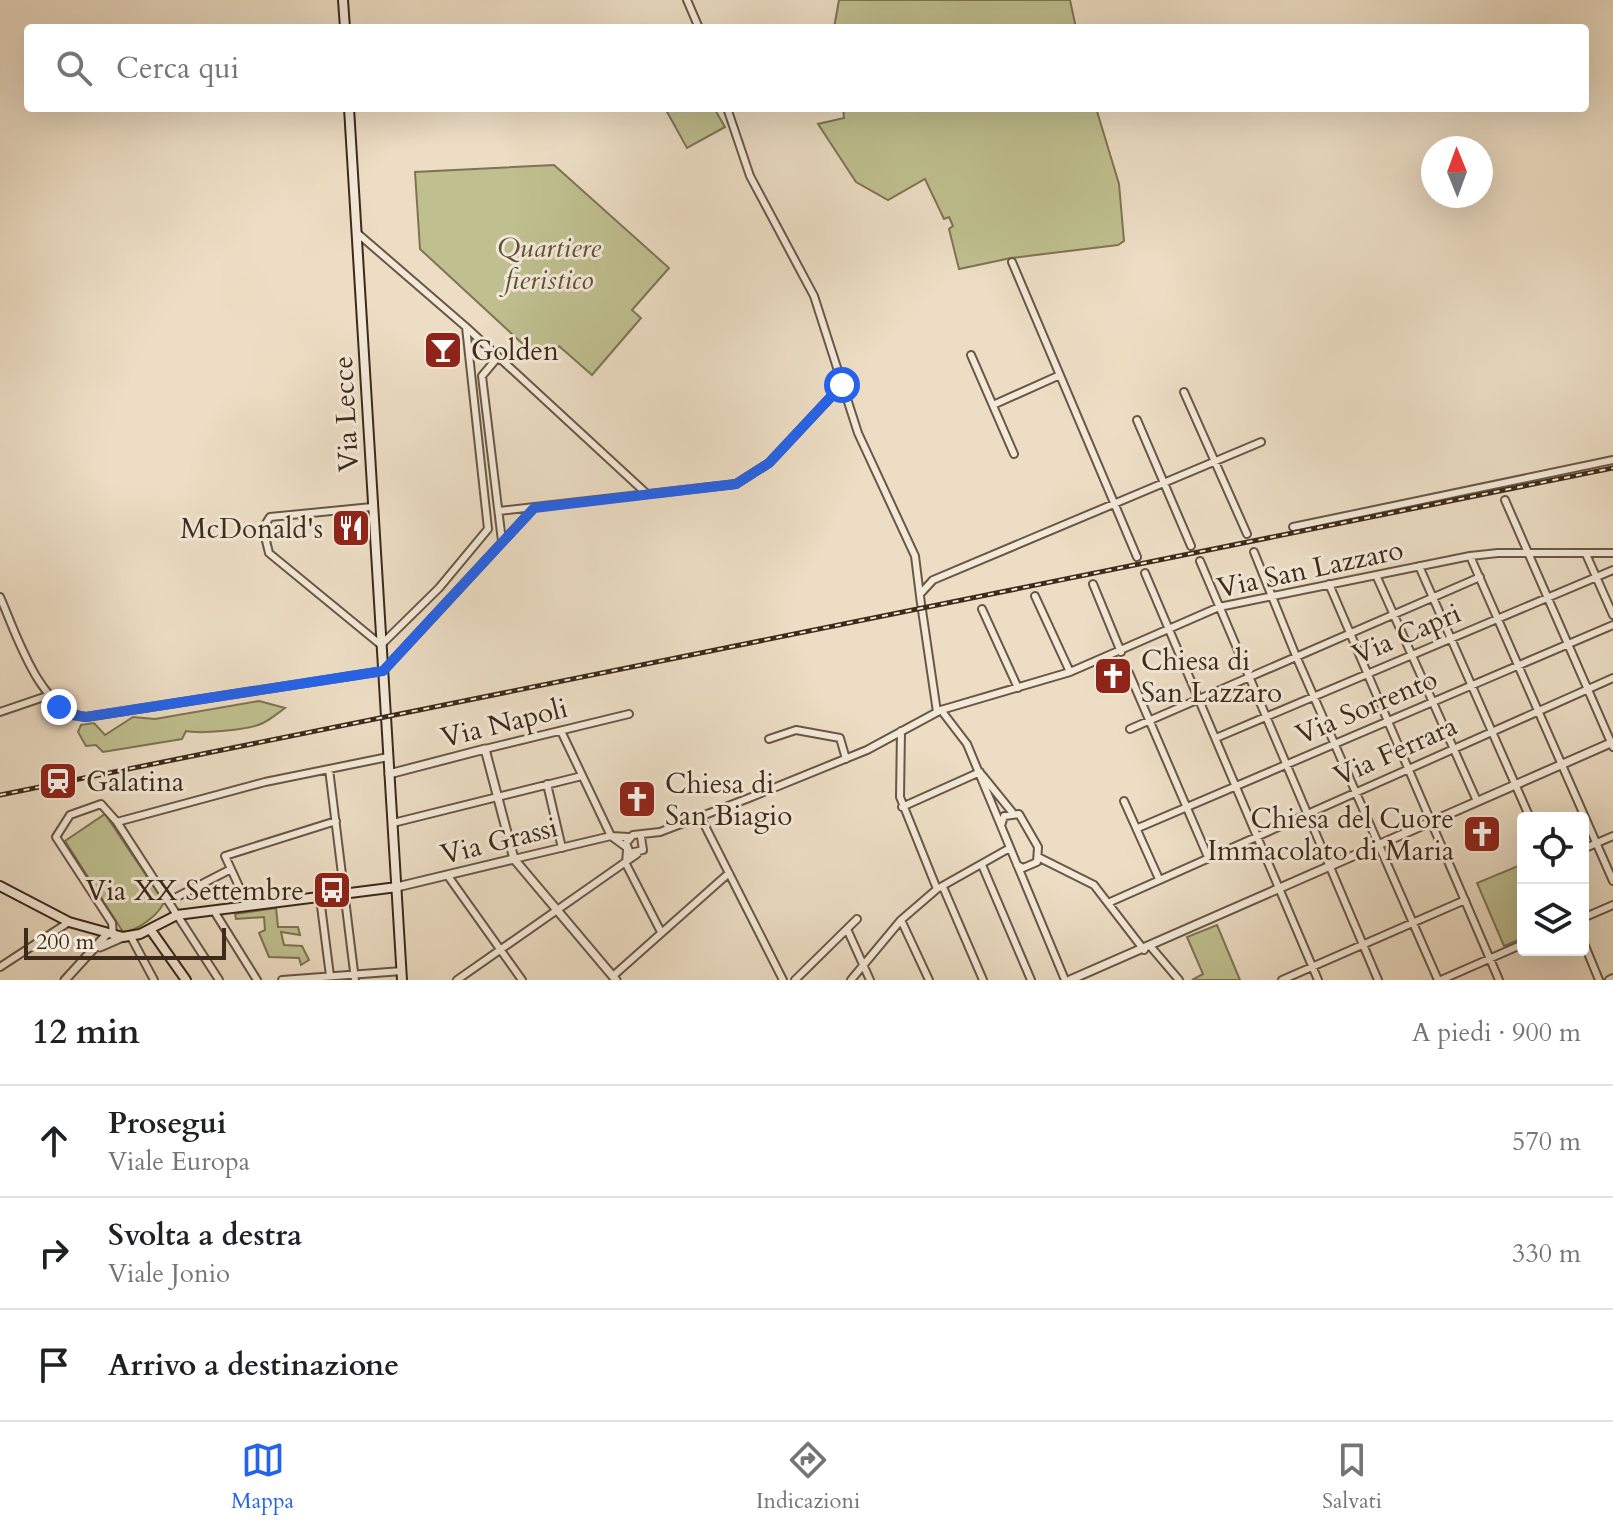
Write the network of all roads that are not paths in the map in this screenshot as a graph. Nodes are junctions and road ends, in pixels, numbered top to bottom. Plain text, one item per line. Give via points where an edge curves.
1 (343, 0) edge
2 (687, 0) edge
3 (345, 24) edge
4 (697, 24) edge
5 (349, 112) edge
6 (728, 112) edge
7 (356, 232) junction
8 (1012, 262) dead end
9 (466, 327) junction
10 (971, 355) dead end
11 (498, 357) junction
12 (1060, 375) junction
13 (482, 376) junction
14 (471, 377) junction
15 (842, 385) junction
16 (1184, 392) dead end
17 (993, 405) junction
18 (1137, 420) dead end
19 (1261, 442) dead end
20 (1014, 454) dead end
21 (1613, 460) edge
22 (1213, 461) junction
23 (1163, 483) junction
24 (647, 494) junction
25 (1505, 500) dead end
26 (1114, 504) junction
27 (372, 507) junction
28 (534, 508) junction
29 (499, 511) junction
30 (1293, 527) dead end
31 (488, 529) junction
32 (1247, 534) dead end
33 (502, 541) junction
34 (1191, 546) dead end
35 (1254, 552) dead end
36 (1526, 552) junction
37 (1613, 553) edge
38 (1586, 554) junction
39 (1470, 556) junction
40 (1137, 557) dead end
41 (1200, 561) dead end
42 (1419, 566) junction
43 (918, 569) junction
44 (1613, 570) edge
45 (1145, 573) dead end
46 (1376, 575) junction
47 (1480, 577) junction
48 (1596, 577) junction
49 (933, 580) junction
50 (1093, 584) dead end
51 (1329, 584) junction
52 (921, 593) junction
53 (1035, 596) dead end
54 (1273, 596) junction
55 (0, 597) edge
56 (1547, 597) junction
57 (1433, 598) junction
58 (1219, 607) junction
59 (982, 609) dead end
60 (1392, 614) junction
61 (1613, 615) edge
62 (1498, 618) junction
63 (1613, 625) edge
64 (399, 630) junction
65 (1170, 630) junction
66 (1348, 633) junction
67 (1451, 637) junction
68 (411, 641) junction
69 (1568, 644) junction
70 (381, 645) junction
71 (1121, 652) junction
72 (1411, 654) junction
73 (1296, 656) junction
74 (1519, 665) junction
75 (383, 671) junction
76 (1070, 672) junction
77 (1129, 673) dead end
78 (1366, 673) junction
79 (1248, 677) junction
80 (1613, 678) edge
81 (1472, 685) junction
82 (1018, 688) junction
83 (1588, 689) junction
84 (47, 696) junction
85 (1313, 696) junction
86 (1199, 697) junction
87 (1433, 702) junction
88 (939, 711) junction
89 (1539, 711) junction
90 (0, 712) edge
91 (629, 714) dead end
92 (1266, 717) junction
93 (1150, 720) junction
94 (1387, 721) junction
95 (1130, 729) dead end
96 (561, 731) junction
97 (901, 731) junction
98 (1492, 731) junction
99 (1216, 738) junction
100 (769, 739) dead end
101 (1335, 744) junction
102 (1612, 744) edge
103 (1454, 748) junction
104 (485, 749) junction
105 (388, 757) junction
106 (846, 759) junction
107 (1562, 764) junction
108 (1286, 765) junction
109 (329, 769) junction
110 (1408, 769) junction
111 (980, 772) junction
112 (389, 774) junction
113 (582, 776) junction
114 (547, 784) junction
115 (1515, 785) junction
116 (1237, 786) junction
117 (1355, 792) junction
118 (497, 796) junction
119 (1124, 801) dead end
120 (1477, 801) junction
121 (902, 807) junction
122 (1186, 807) junction
123 (1012, 812) junction
124 (1527, 812) edge
125 (1307, 814) junction
126 (700, 816) junction
127 (336, 821) junction
128 (117, 822) junction
129 (393, 823) junction
130 (1431, 823) junction
131 (1001, 826) junction
132 (1138, 828) junction
133 (660, 832) junction
134 (1258, 835) junction
135 (611, 836) junction
136 (1613, 836) edge
137 (629, 837) junction
138 (641, 837) junction
139 (1597, 843) junction
140 (1379, 846) junction
141 (1589, 846) edge
142 (644, 847) junction
143 (562, 848) junction
144 (627, 848) junction
145 (1008, 849) junction
146 (637, 854) junction
147 (1038, 857) junction
148 (1208, 857) junction
149 (514, 859) junction
150 (626, 864) junction
151 (982, 865) junction
152 (1017, 865) junction
153 (1330, 868) junction
154 (231, 869) junction
155 (729, 873) junction
156 (448, 876) junction
157 (1159, 879) junction
158 (1613, 881) edge
159 (0, 886) edge
160 (397, 887) junction
161 (940, 888) junction
162 (1281, 889) junction
163 (345, 894) junction
164 (320, 898) junction
165 (1465, 900) junction
166 (169, 901) junction
167 (1108, 903) junction
168 (1613, 905) edge
169 (248, 906) junction
170 (214, 911) junction
171 (557, 912) junction
172 (177, 915) junction
173 (1589, 915) edge
174 (857, 919) dead end
175 (901, 920) junction
176 (69, 922) junction
177 (1414, 922) junction
178 (150, 929) junction
179 (847, 929) junction
180 (661, 932) junction
181 (115, 935) junction
182 (1363, 944) junction
183 (1517, 947) edge
184 (94, 949) junction
185 (1148, 949) junction
186 (500, 950) junction
187 (1589, 956) edge
188 (1490, 959) junction
189 (862, 963) junction
190 (1312, 966) junction
191 (0, 967) edge
192 (1094, 970) junction
193 (330, 976) junction
194 (402, 976) edge
195 (354, 977) edge
196 (614, 978) edge
197 (67, 979) edge
198 (154, 980) edge
199 (186, 980) edge
200 (219, 980) edge
201 (257, 980) edge
202 (282, 980) edge
203 (457, 980) edge
204 (522, 980) edge
205 (783, 980) edge
206 (795, 980) edge
207 (851, 980) edge
208 (870, 980) edge
209 (929, 980) edge
210 (983, 980) edge
211 (1031, 980) edge
212 (1067, 980) edge
213 (1098, 980) edge
214 (1179, 980) edge
215 (1282, 980) edge
216 (1318, 980) edge
217 (1378, 980) edge
218 (1440, 980) edge
219 (1499, 980) edge
220 (1599, 980) edge

1 - 3 main road
2 - 4 street
5 - 7 main road, Via Lecce
6 - 15 street via 750,176 818,308
7 - 9 street
7 - 27 main road, Via Lecce
8 - 12 street
9 - 11 street
9 - 14 street
10 - 17 street
11 - 13 street
11 - 24 street
12 - 17 street
12 - 26 street
13 - 14 street
13 - 29 street
14 - 31 street
15 - 24 street via 751,477 736,484
15 - 43 street
16 - 22 street
17 - 20 street
18 - 23 street
19 - 22 street
21 - 30 street
22 - 23 street
22 - 32 street
23 - 26 street
23 - 34 street
24 - 28 street
25 - 36 street
26 - 40 street
26 - 49 street
27 - 70 main road, Via Lecce
27 - 70 street via 270,517 263,528 269,553
28 - 29 street
28 - 33 street
29 - 33 street
31 - 33 street
31 - 64 street
33 - 68 street
35 - 54 street
36 - 38 street, Via San Lazzaro
36 - 39 street, Via San Lazzaro
36 - 56 street
37 - 38 street, Via San Lazzaro
38 - 48 street
39 - 42 street, Via San Lazzaro
39 - 47 street
41 - 58 street
42 - 46 street, Via San Lazzaro
42 - 57 street
43 - 49 street
43 - 52 street
44 - 48 street, Via Capri
45 - 65 street
46 - 51 street, Via San Lazzaro
46 - 60 street
47 - 57 street
47 - 62 street
48 - 56 street, Via Capri
48 - 61 street
49 - 52 street
50 - 71 street
51 - 54 street, Via San Lazzaro
51 - 66 street
52 - 88 street
53 - 76 street
54 - 58 street, Via San Lazzaro
54 - 73 street
55 - 84 street
56 - 62 street, Via Capri
56 - 69 street
57 - 60 street
57 - 67 street
58 - 65 street, Via San Lazzaro
58 - 79 street
59 - 82 street
60 - 66 street
60 - 72 street
62 - 67 street, Via Capri
62 - 74 street
63 - 69 street, Via Sorrento
64 - 68 street
64 - 70 street
65 - 71 street, Via San Lazzaro
65 - 86 street
66 - 73 street
66 - 78 street
67 - 72 street, Via Capri
67 - 81 street
68 - 75 street
69 - 74 street, Via Sorrento
69 - 83 street
70 - 75 main road, Via Lecce
71 - 76 street, Via San Lazzaro
72 - 78 street, Via Capri
72 - 87 street
73 - 79 street
73 - 85 street
74 - 81 street, Via Sorrento
74 - 89 street
75 - 84 street via 86,717 71,715
75 - 105 main road, Via Lecce
76 - 82 street, Via San Lazzaro
77 - 93 street
78 - 85 street, Via Capri
78 - 94 street
79 - 86 street
79 - 92 street
80 - 83 street, Via Ferrara
81 - 87 street, Via Sorrento
81 - 98 street
82 - 88 street, Via San Lazzaro
83 - 89 street, Via Ferrara
83 - 102 street
84 - 90 street
85 - 92 street, Via Capri
85 - 101 street
86 - 93 street
86 - 99 street
87 - 94 street, Via Sorrento
87 - 103 street
88 - 97 street, Via San Lazzaro
88 - 111 street via 967,744
89 - 98 street, Via Ferrara
89 - 107 street
91 - 96 street, Via Napoli
92 - 99 street, Via Capri
92 - 108 street
93 - 95 street
93 - 122 street
94 - 101 street, Via Sorrento
94 - 110 street
96 - 104 street, Via Napoli
96 - 113 street
97 - 106 street, Via San Lazzaro
97 - 121 street
98 - 103 street, Via Ferrara
98 - 115 street
99 - 116 street
100 - 106 street via 796,730 840,738
101 - 108 street, Via Sorrento
101 - 117 street
102 - 107 street
103 - 110 street, Via Ferrara
103 - 120 street
104 - 112 street, Via Napoli
104 - 118 street
105 - 109 street
105 - 112 main road, Via Lecce
106 - 126 street, Via San Lazzaro
107 - 115 street
107 - 139 street
108 - 116 street, Via Sorrento
108 - 125 street
109 - 127 street
109 - 128 street
110 - 117 street, Via Ferrara
110 - 130 street
111 - 121 street
111 - 123 street
111 - 131 street
112 - 129 main road, Via Lecce
113 - 114 street
113 - 135 street
114 - 118 street
114 - 143 street
115 - 120 street
115 - 124 street
116 - 122 street, Via Sorrento
116 - 134 street
117 - 125 street, Via Ferrara
117 - 140 street
118 - 129 street
118 - 149 street
119 - 132 street
120 - 130 street
121 - 161 street
122 - 132 street, Via Sorrento
122 - 148 street
123 - 131 street
123 - 147 street via 1028,826
125 - 134 street, Via Ferrara
125 - 153 street
126 - 133 street, Via San Lazzaro
126 - 155 street
127 - 154 street via 225,856
127 - 163 street
128 - 166 street
128 - 181 street via 101,804 70,815 56,837
129 - 160 main road, Via Lecce
130 - 140 street
130 - 165 street
131 - 145 street
132 - 157 street
133 - 138 street
133 - 142 street
134 - 148 street, Via Ferrara
134 - 162 street
135 - 137 street, Via Grassi
135 - 143 street, Via Grassi
135 - 144 street
136 - 139 street
137 - 138 street
137 - 144 street
138 - 142 street
139 - 141 street
139 - 158 street
140 - 153 street
140 - 177 street
142 - 146 street
143 - 149 street, Via Grassi
144 - 146 street
144 - 150 street
145 - 151 street
145 - 152 street
146 - 150 street
147 - 152 street via 1031,866
147 - 167 street via 1094,885
148 - 157 street, Via Ferrara
149 - 156 street, Via Grassi
149 - 171 street
150 - 171 street
150 - 180 street
151 - 161 street
151 - 211 street
152 - 212 street
153 - 162 street
153 - 182 street
154 - 166 street
154 - 169 street
155 - 180 street
155 - 205 street
156 - 160 street, Via Grassi
156 - 186 street
157 - 167 street, Via Ferrara
159 - 176 main road
160 - 163 main road
160 - 194 main road, Via Lecce
161 - 175 street
161 - 210 street
162 - 185 street
162 - 190 street
163 - 164 main road
163 - 195 street
164 - 169 main road
164 - 193 street
165 - 177 street
165 - 188 street
166 - 172 street
167 - 185 street
168 - 173 street
169 - 170 main road
170 - 172 main road
170 - 201 street
171 - 186 street
171 - 196 street
172 - 178 main road
172 - 200 street
174 - 179 street
175 - 189 street
175 - 209 street
176 - 181 main road
176 - 191 street
177 - 182 street
177 - 218 street
178 - 181 main road
178 - 199 main road
179 - 189 street
179 - 206 street
180 - 196 street
181 - 184 street
181 - 184 street
181 - 198 street
182 - 190 street
182 - 217 street
183 - 188 street
184 - 197 street
185 - 192 street
185 - 214 street
186 - 203 street
186 - 204 street
187 - 220 street
188 - 218 street
188 - 219 street
189 - 207 street
189 - 208 street
190 - 215 street
190 - 216 street
192 - 212 street
192 - 213 street
193 - 195 street
193 - 202 street
194 - 195 street

